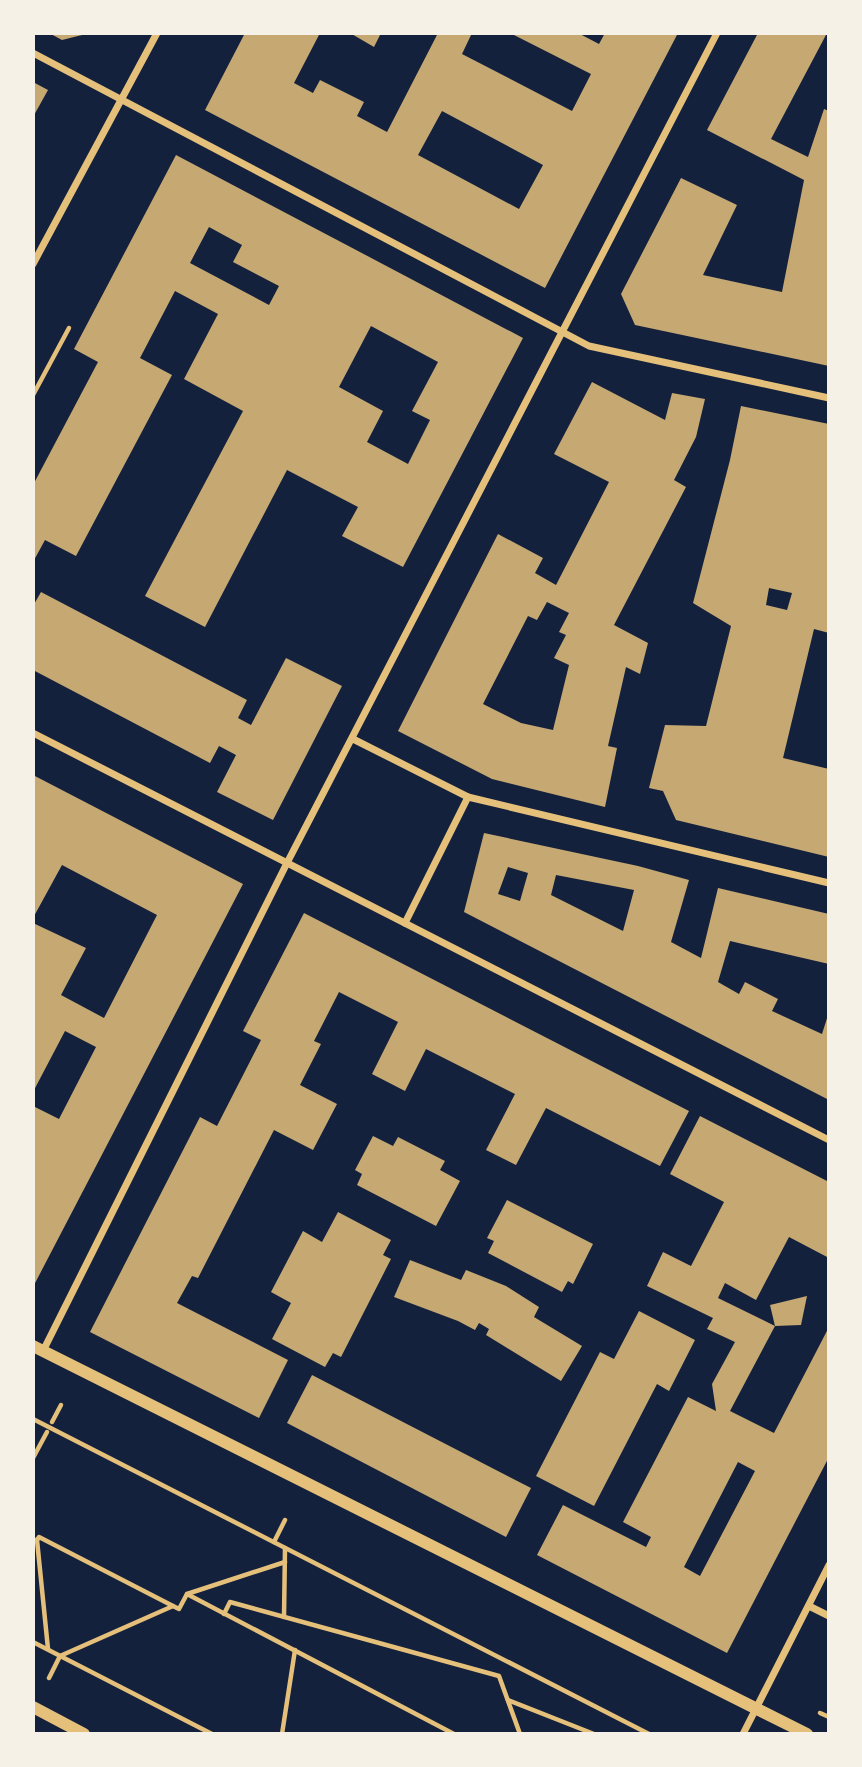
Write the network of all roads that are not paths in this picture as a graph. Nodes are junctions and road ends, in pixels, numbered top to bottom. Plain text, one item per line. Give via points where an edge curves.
1 (157, 33) edge
2 (717, 33) edge
3 (33, 53) edge
4 (121, 99) junction
5 (33, 264) edge
6 (563, 333) junction
7 (829, 398) edge
8 (33, 733) edge
9 (353, 739) junction
10 (468, 797) junction
11 (287, 863) junction
12 (829, 883) edge
13 (405, 923) junction
14 (829, 1140) edge
15 (38, 1348) edge
16 (829, 1565) edge
17 (809, 1605) junction
18 (829, 1616) edge
19 (33, 1707) edge
20 (757, 1708) junction
21 (84, 1734) edge
22 (743, 1734) edge
23 (807, 1734) edge

1 - 4 street
2 - 6 street
3 - 4 street
4 - 5 street
4 - 6 street
6 - 7 street via 597,348
6 - 9 street
8 - 11 street
9 - 10 street
9 - 11 street
10 - 12 street
10 - 13 street
11 - 13 street
11 - 15 street
13 - 14 street
15 - 20 street
16 - 17 street
17 - 18 street
17 - 20 street
19 - 21 street
20 - 22 street
20 - 23 street

